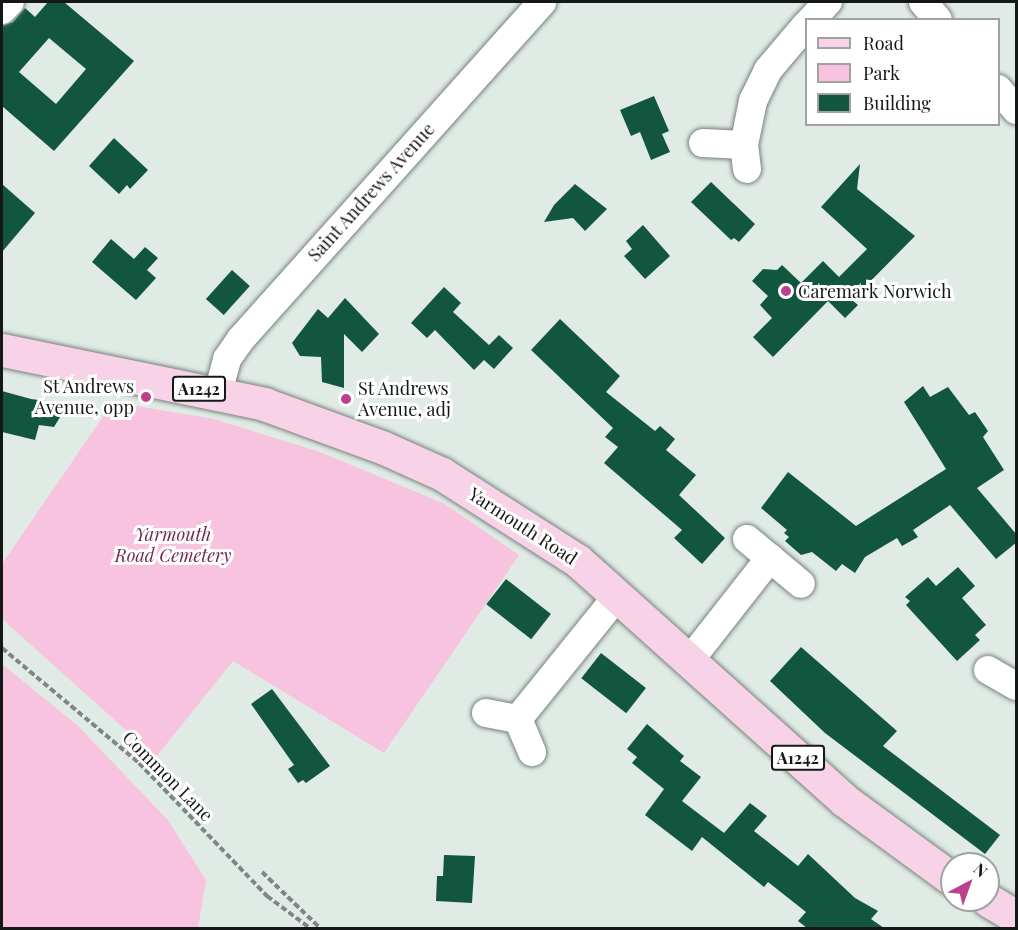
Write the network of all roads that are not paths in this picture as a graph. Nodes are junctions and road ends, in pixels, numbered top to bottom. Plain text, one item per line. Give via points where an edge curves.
1 (10, 2) edge
2 (542, 2) edge
3 (828, 2) edge
4 (923, 2) edge
5 (2, 10) edge
6 (813, 18) edge
7 (936, 18) edge
8 (805, 27) edge
9 (1000, 90) edge
10 (1017, 110) edge
11 (703, 142) dead end
12 (2, 350) edge
13 (218, 393) junction
14 (747, 539) dead end
15 (771, 558) junction
16 (801, 584) dead end
17 (618, 595) junction
18 (690, 660) junction
19 (988, 669) dead end
20 (1017, 686) edge
21 (486, 713) dead end
22 (518, 718) junction
23 (532, 752) dead end
24 (940, 870) edge
25 (1000, 907) edge
26 (1017, 917) edge

1 - 5 street
2 - 13 street, Saint Andrews Avenue via 241,339 227,359
3 - 6 street
4 - 7 street
8 - 11 street via 768,70 753,101 745,157
9 - 10 street
12 - 13 main road, Yarmouth Road / A1242
13 - 17 main road, Yarmouth Road / A1242 via 312,420 442,474 546,538
14 - 15 street
15 - 16 street
15 - 18 street
17 - 18 main road, Yarmouth Road / A1242
17 - 22 street
18 - 24 main road, Yarmouth Road / A1242 via 844,800
19 - 20 street
21 - 22 street
22 - 23 street
25 - 26 main road

